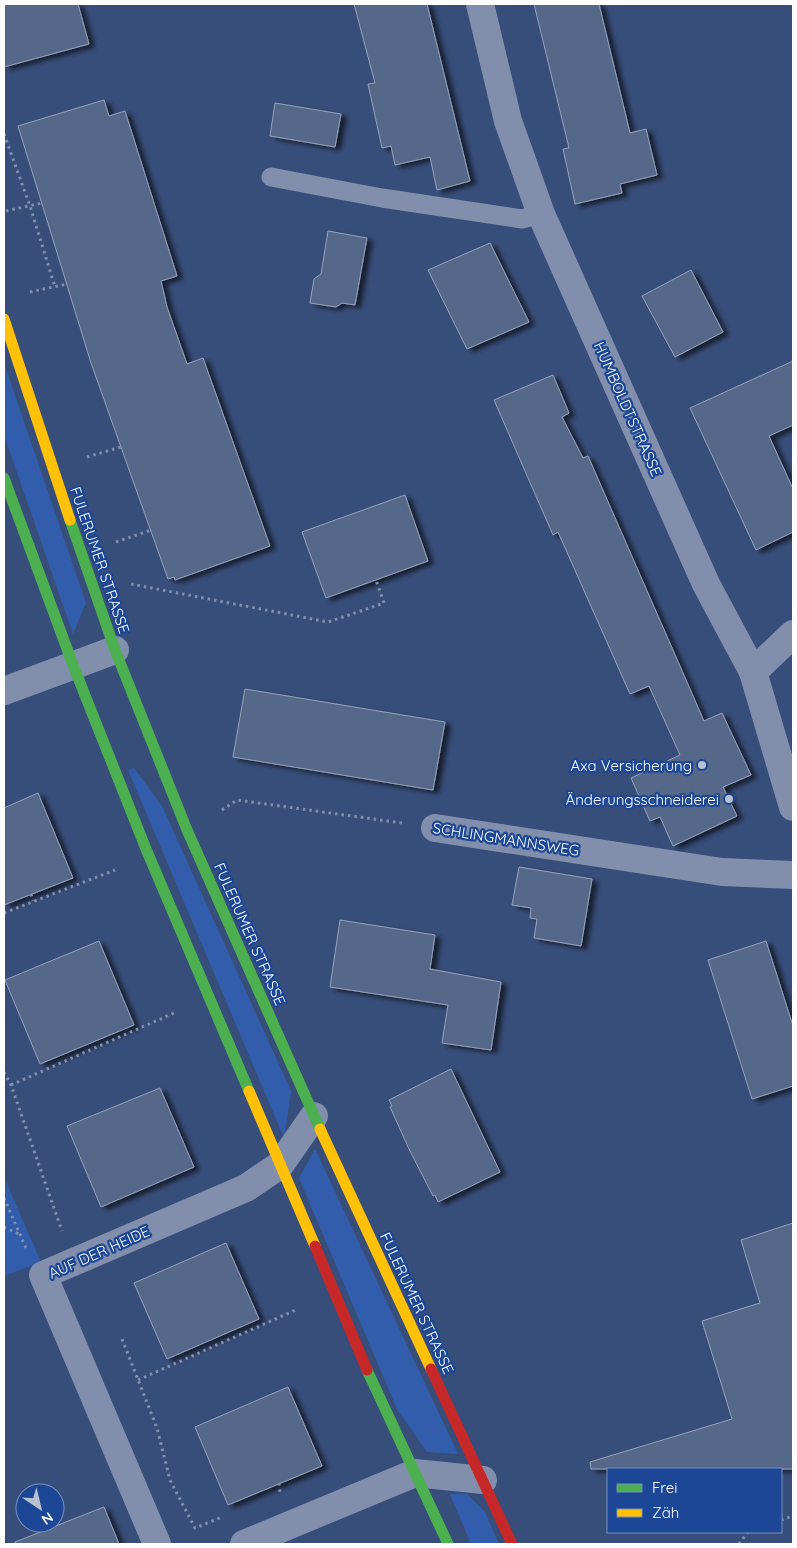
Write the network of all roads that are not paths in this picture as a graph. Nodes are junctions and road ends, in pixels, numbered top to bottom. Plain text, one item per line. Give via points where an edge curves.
1 (480, 4) edge
2 (271, 176) dead end
3 (542, 214) junction
4 (4, 319) edge
5 (4, 478) edge
6 (793, 634) edge
7 (115, 650) junction
8 (73, 665) junction
9 (753, 672) junction
10 (4, 691) edge
11 (793, 807) edge
12 (435, 828) road end
13 (793, 875) edge
14 (314, 1116) junction
15 (280, 1165) junction
16 (415, 1473) junction
17 (483, 1480) junction
18 (157, 1544) edge
19 (244, 1544) edge
20 (448, 1544) edge
21 (512, 1544) edge

1 - 3 street, HUMBOLDTSTRASSE via 508,121
2 - 3 lane via 382,198 522,219
3 - 9 street, HUMBOLDTSTRASSE via 706,584
4 - 7 main road, FULERUMER STRASSE
5 - 8 main road
6 - 9 street
7 - 8 street
7 - 14 main road, FULERUMER STRASSE via 187,830
8 - 10 street
8 - 15 main road via 146,849
9 - 11 street, HUMBOLDTSTRASSE
12 - 13 street, SCHLINGMANNSWEG via 722,872
14 - 15 street, AUF DER HEIDE
14 - 17 main road, FULERUMER STRASSE
15 - 16 main road
15 - 18 street, AUF DER HEIDE via 246,1188 43,1275
16 - 17 street
16 - 19 street
16 - 20 main road
17 - 21 main road, FULERUMER STRASSE

